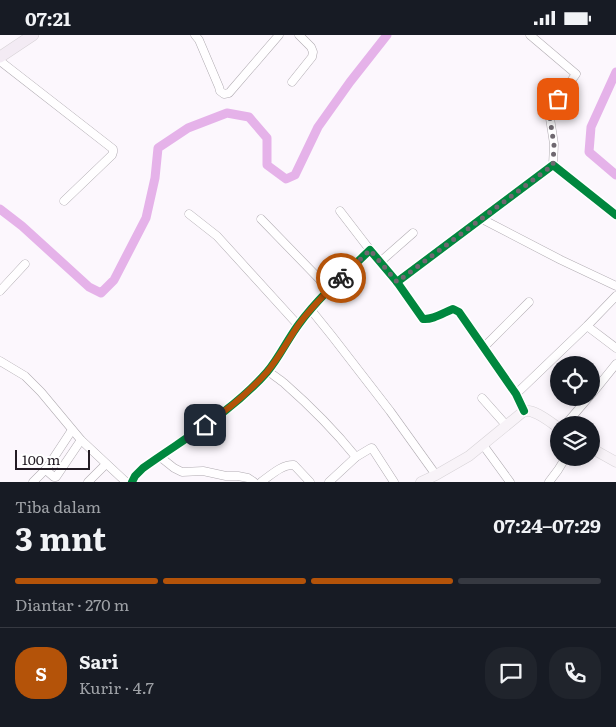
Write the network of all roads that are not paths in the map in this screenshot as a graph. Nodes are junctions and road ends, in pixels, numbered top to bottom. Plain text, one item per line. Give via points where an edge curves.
1 (32, 35) edge
2 (195, 35) edge
3 (279, 35) edge
4 (299, 35) edge
5 (530, 35) edge
6 (0, 59) edge
7 (292, 82) dead end
8 (553, 165) junction
9 (64, 201) dead end
10 (340, 211) dead end
11 (189, 214) dead end
12 (616, 215) edge
13 (261, 219) dead end
14 (482, 219) junction
15 (413, 233) dead end
16 (370, 250) junction
17 (380, 262) junction
18 (25, 263) dead end
19 (397, 282) junction
20 (616, 286) edge
21 (329, 289) junction
22 (0, 291) edge
23 (616, 296) edge
24 (529, 302) dead end
25 (310, 310) junction
26 (298, 325) junction
27 (587, 326) junction
28 (484, 347) junction
29 (616, 348) edge
30 (0, 361) edge
31 (616, 364) edge
32 (268, 371) junction
33 (600, 384) edge
34 (516, 394) junction
35 (482, 398) dead end
36 (581, 406) edge
37 (524, 411) junction
38 (573, 416) edge
39 (550, 422) edge
40 (506, 425) junction
41 (72, 430) junction
42 (81, 440) junction
43 (483, 445) junction
44 (600, 452) edge
45 (160, 456) junction
46 (356, 457) junction
47 (616, 462) edge
48 (106, 464) junction
49 (560, 466) edge
50 (46, 469) junction
51 (436, 475) junction
52 (33, 482) edge
53 (88, 482) edge
54 (126, 482) edge
55 (132, 482) edge
56 (254, 482) edge
57 (261, 482) edge
58 (310, 482) edge
59 (329, 482) edge
60 (394, 482) edge
61 (421, 482) edge
62 (510, 482) edge
63 (549, 482) edge

1 - 6 highway
2 - 3 street via 220,91 227,93
4 - 7 street via 314,52
5 - 8 street via 576,74 549,112 554,145
6 - 9 street via 112,149 112,155
8 - 12 street
8 - 14 street
10 - 16 street
11 - 26 street via 217,236
13 - 21 street
14 - 19 street
14 - 20 street
15 - 17 street
16 - 17 street
16 - 21 street
17 - 19 street
18 - 22 street
19 - 28 street via 422,319 456,310
21 - 25 street
23 - 27 street
24 - 28 street
25 - 26 street
25 - 51 street
26 - 32 street
27 - 29 street
27 - 34 street
28 - 34 street
30 - 41 street via 25,376
31 - 33 street
32 - 45 street via 221,415
32 - 46 street via 310,408
34 - 37 street
35 - 40 street
36 - 38 street
37 - 39 main road via 532,411
37 - 40 main road
40 - 43 main road
41 - 42 street
41 - 50 street
42 - 48 street
42 - 50 street via 56,477
43 - 51 main road
43 - 62 street
44 - 47 main road
45 - 55 street via 137,473
45 - 56 street via 182,472 203,471 248,478
46 - 59 street
46 - 60 street via 372,448
48 - 53 street
48 - 54 street
49 - 63 street
50 - 52 street
51 - 61 main road
57 - 58 street via 283,467 294,465

